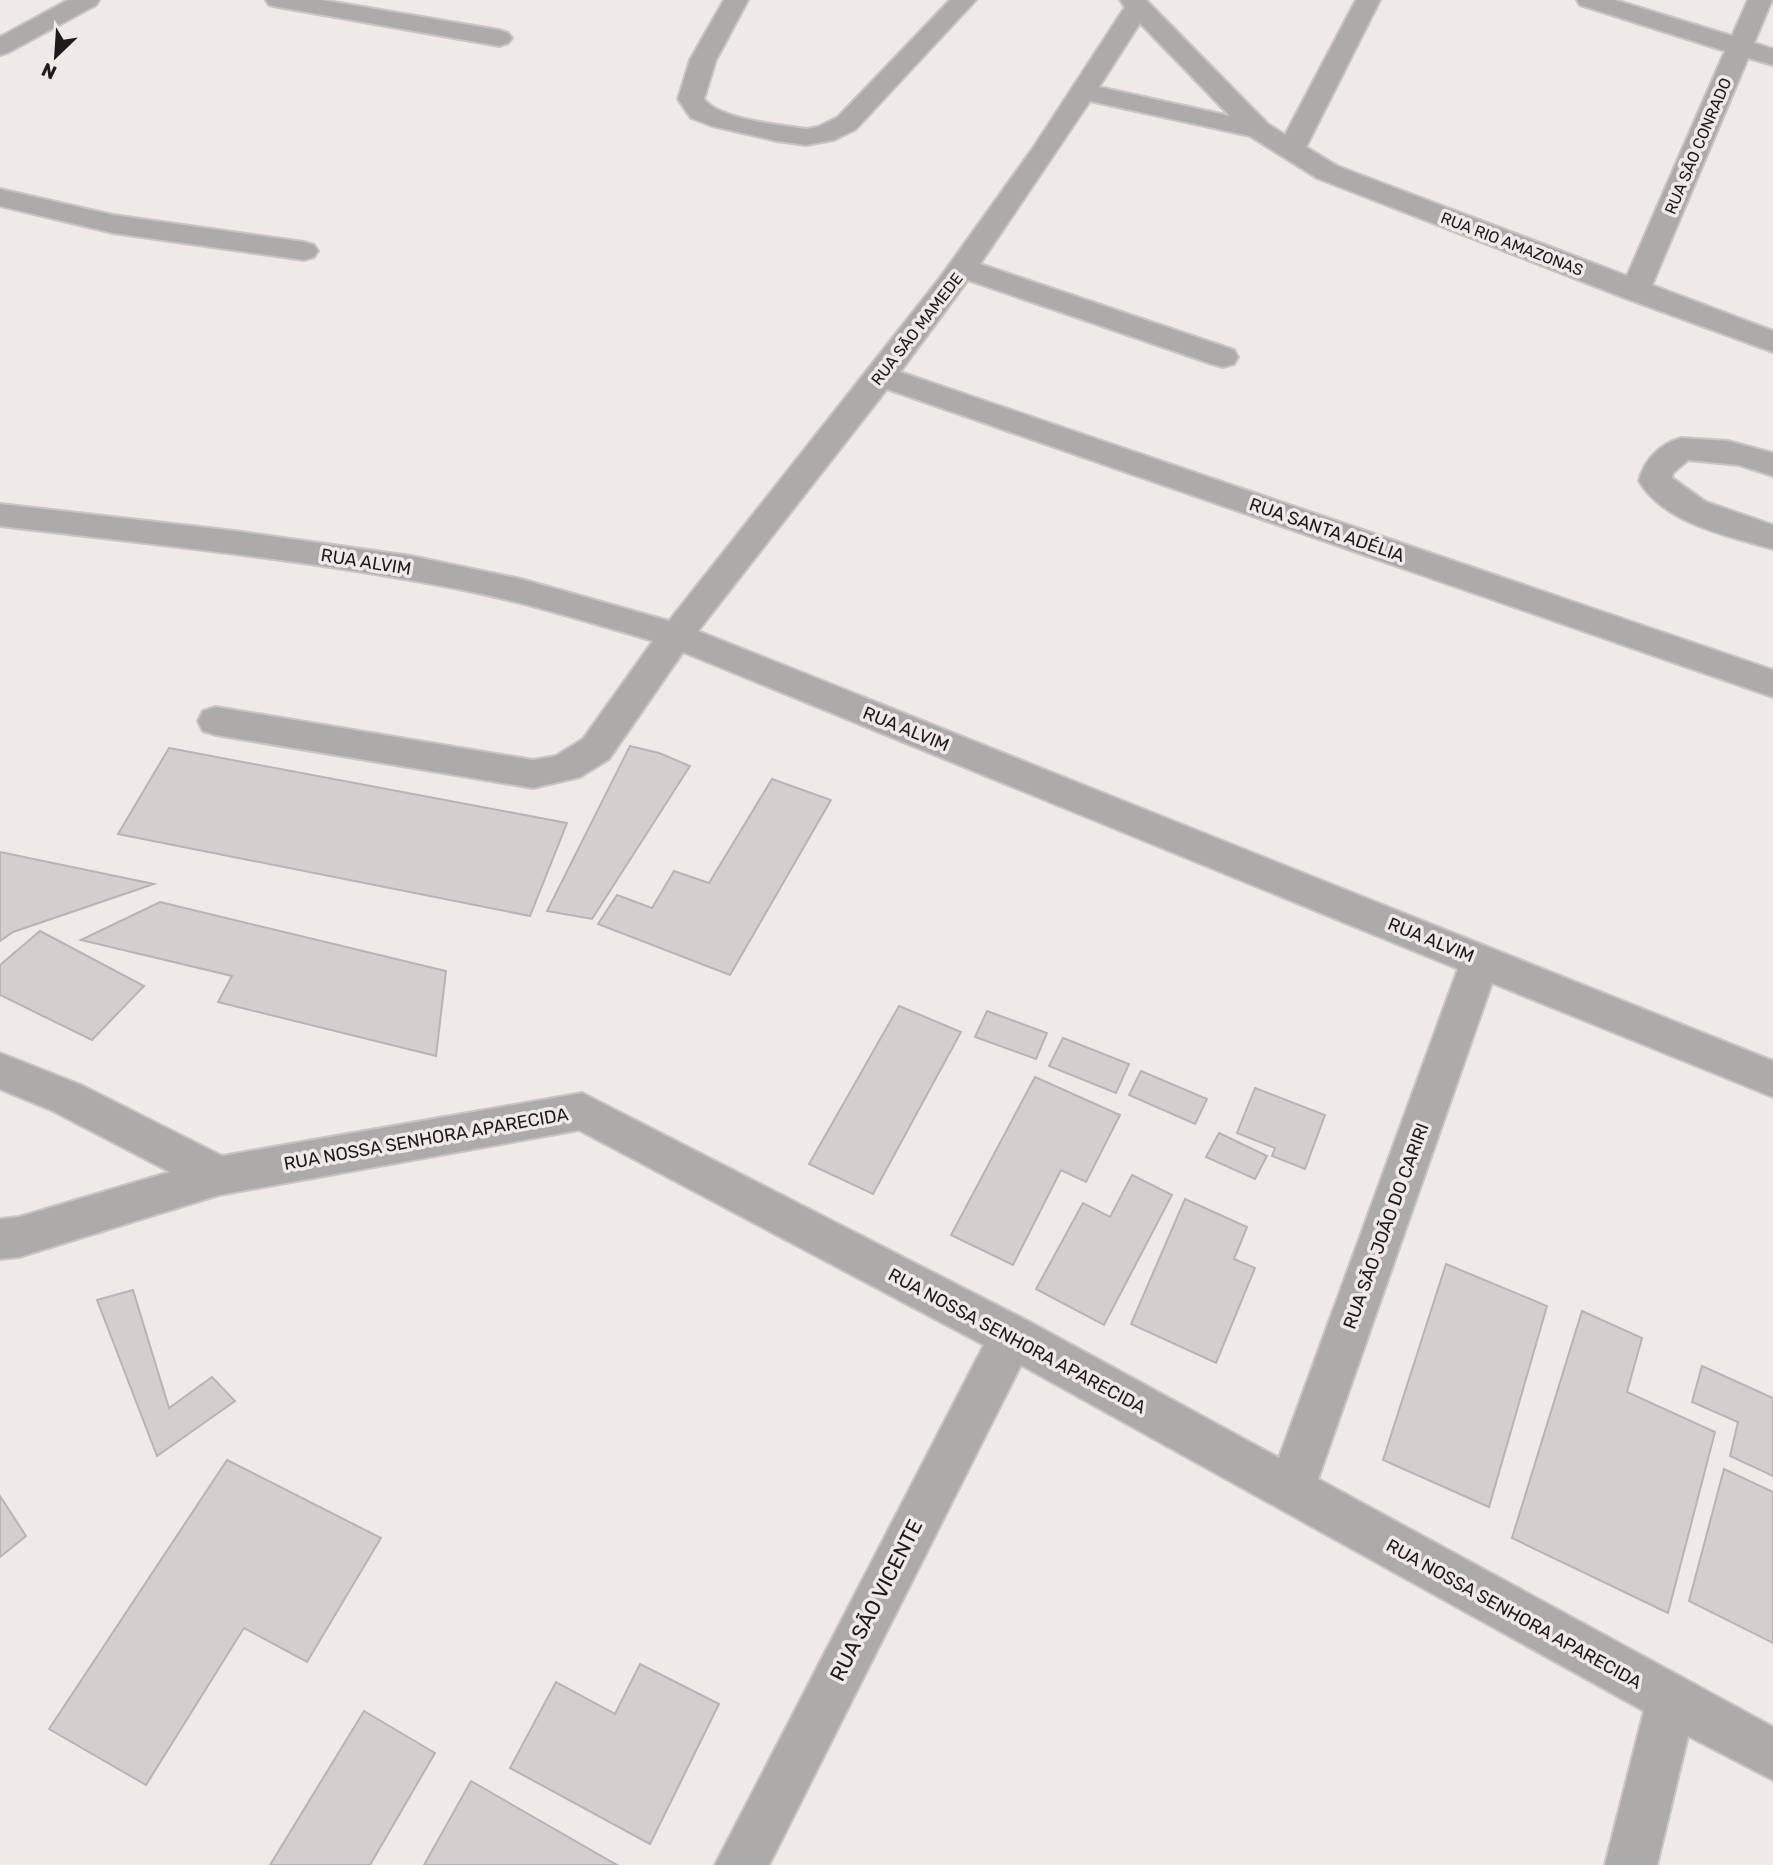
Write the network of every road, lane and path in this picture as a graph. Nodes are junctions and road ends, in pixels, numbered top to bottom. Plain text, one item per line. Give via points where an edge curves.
1 (87, 0) edge
2 (278, 0) edge
3 (736, 0) edge
4 (964, 0) edge
5 (1368, 0) edge
6 (1589, 0) edge
7 (1760, 0) edge
8 (1135, 3) edge
9 (499, 38) dead end
10 (0, 47) edge
11 (1741, 47) junction
12 (1773, 57) edge
13 (1084, 92) junction
14 (1259, 130) junction
15 (1290, 151) junction
16 (0, 197) edge
17 (304, 251) dead end
18 (963, 268) junction
19 (1635, 291) junction
20 (1773, 342) edge
21 (1223, 357) dead end
22 (881, 376) junction
23 (1773, 465) edge
24 (0, 515) edge
25 (1773, 537) edge
26 (674, 635) junction
27 (1773, 684) edge
28 (216, 721) dead end
29 (1481, 961) junction
30 (0, 1071) edge
31 (1773, 1079) edge
32 (219, 1176) junction
33 (0, 1239) edge
34 (1012, 1336) junction
35 (1290, 1491) junction
36 (1672, 1701) junction
37 (1773, 1755) edge
38 (741, 1865) edge
39 (1630, 1865) edge

1 - 10 street
2 - 9 street
3 - 4 street via 704,60 691,99 700,112 721,120 806,137 847,123
5 - 15 street
6 - 11 street
7 - 11 street, RUA SÃO CONRADO
8 - 13 street, RUA SÃO MAMEDE
8 - 14 street, RUA RIO AMAZONAS
11 - 12 street
11 - 19 street, RUA SÃO CONRADO
13 - 14 street, RUA RIO AMAZONAS
13 - 18 street, RUA SÃO MAMEDE
14 - 15 street, RUA RIO AMAZONAS
15 - 19 street, RUA RIO AMAZONAS via 1327,172
16 - 17 street via 112,225
18 - 21 street
18 - 22 street, RUA SÃO MAMEDE
19 - 20 street, RUA RIO AMAZONAS
22 - 26 street, RUA SÃO MAMEDE
22 - 27 street, RUA SANTA ADÉLIA
23 - 25 street via 1712,449 1681,449 1658,468 1655,481 1667,494 1707,516
24 - 26 street, RUA ALVIM via 326,555 470,579
26 - 28 street, RUA SÃO MAMEDE via 596,749 559,772 533,775
26 - 29 street, RUA ALVIM
29 - 31 street, RUA ALVIM
29 - 35 street, RUA SÃO JOÃO DO CARIRI
30 - 32 street via 67,1098
32 - 33 street, RUA NOSSA SENHORA APARECIDA
32 - 34 street, RUA NOSSA SENHORA APARECIDA via 582,1111
34 - 35 street, RUA NOSSA SENHORA APARECIDA
34 - 38 street, RUA SÃO VICENTE
35 - 36 street, RUA NOSSA SENHORA APARECIDA
36 - 37 street, RUA NOSSA SENHORA APARECIDA
36 - 39 street

